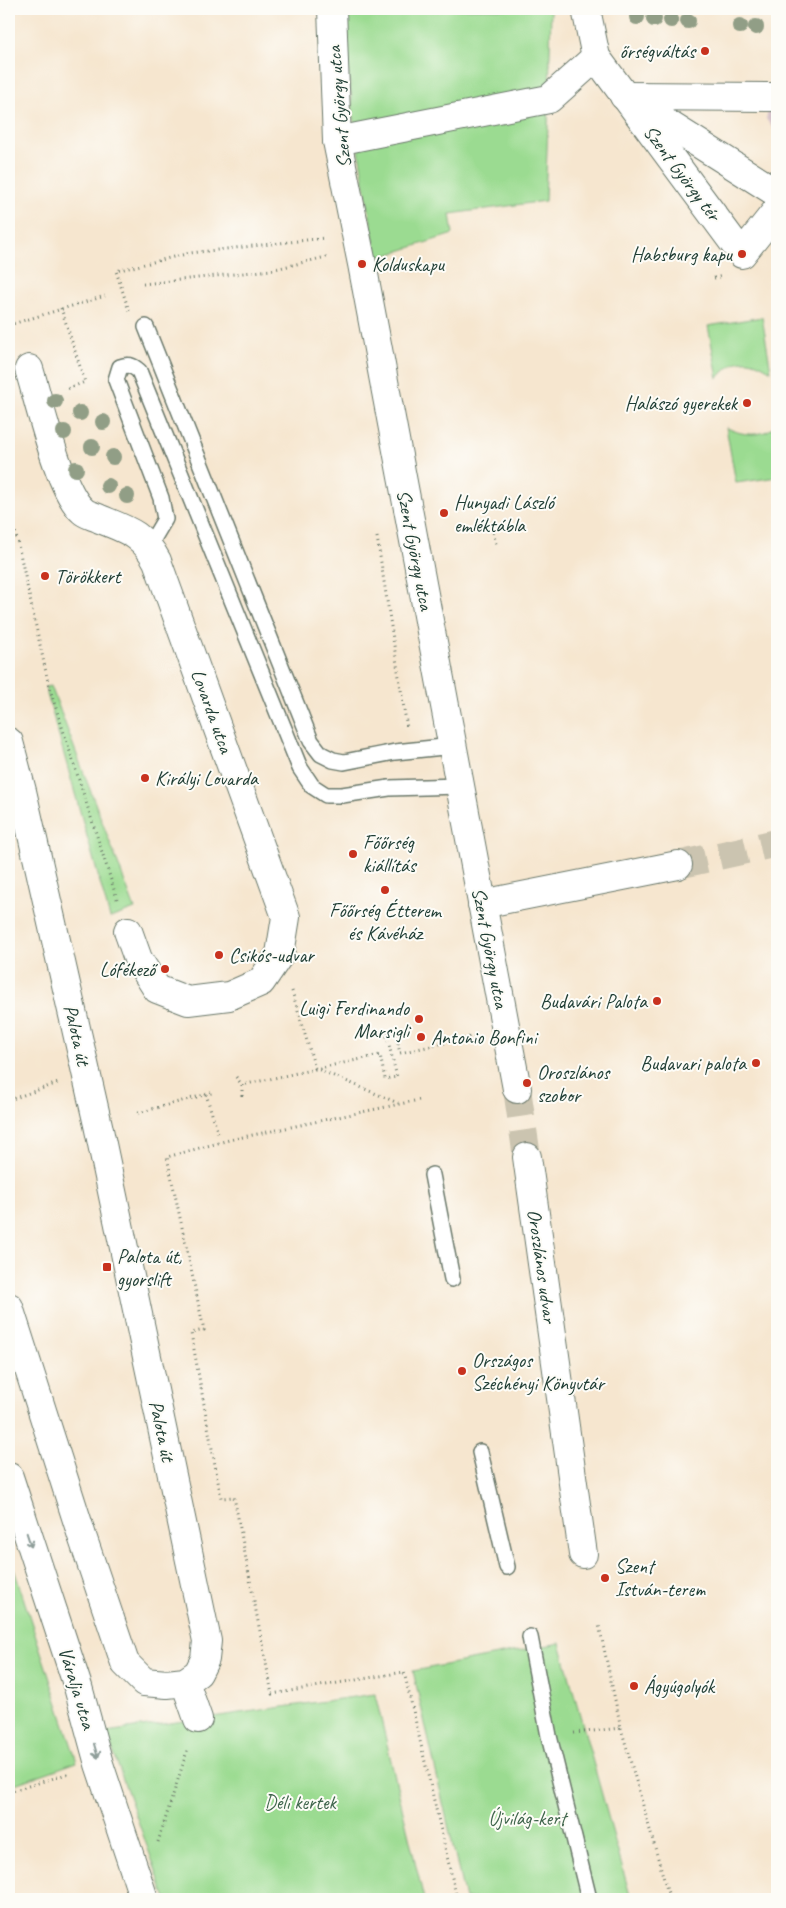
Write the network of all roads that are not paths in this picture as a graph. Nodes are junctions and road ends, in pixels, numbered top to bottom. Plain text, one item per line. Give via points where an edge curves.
1 (332, 9) edge
2 (586, 9) edge
3 (596, 57) junction
4 (624, 96) junction
5 (772, 97) dead end
6 (337, 141) junction
7 (777, 194) edge
8 (777, 210) edge
9 (146, 327) dead end
10 (29, 369) dead end
11 (149, 546) junction
12 (9, 742) edge
13 (453, 746) junction
14 (460, 786) junction
15 (678, 865) tunnel mouth
16 (482, 904) junction
17 (128, 931) road end
18 (517, 1089) tunnel mouth
19 (527, 1158) tunnel mouth
20 (432, 1175) dead end
21 (452, 1279) dead end
22 (9, 1308) edge
23 (480, 1452) dead end
24 (9, 1478) edge
25 (583, 1554) dead end
26 (506, 1567) dead end
27 (530, 1637) dead end
28 (184, 1682) junction
29 (198, 1719) road end
30 (144, 1899) edge
31 (589, 1899) edge

1 - 6 street, Szent György utca
2 - 3 street, Szent György tér
3 - 4 street, Szent György tér
3 - 6 street via 550,100
4 - 5 street, Szent György tér
4 - 7 street, Szent György tér
4 - 8 street, Szent György tér via 742,254
6 - 13 street, Szent György utca
9 - 13 lane via 311,741 321,754 344,762
10 - 11 street, Lovarda utca via 71,497 84,512 131,532
11 - 14 lane via 165,519 161,498 116,380 120,368 126,365 139,371 300,768 312,786 326,795 389,788
11 - 17 street, Lovarda utca via 286,917 280,954 261,982 229,996 188,1001 157,989 138,959
12 - 28 street, Palota út via 98,1125 207,1641 205,1659 198,1673
13 - 14 street, Szent György utca
14 - 16 street, Szent György utca
15 - 16 street
16 - 18 street, Szent György utca
19 - 25 street, Oroszlános udvar
20 - 21 lane
22 - 28 street via 126,1663 144,1682
23 - 26 lane
24 -> 30 street, Váralja utca
27 - 31 lane via 549,1736
28 - 29 street

